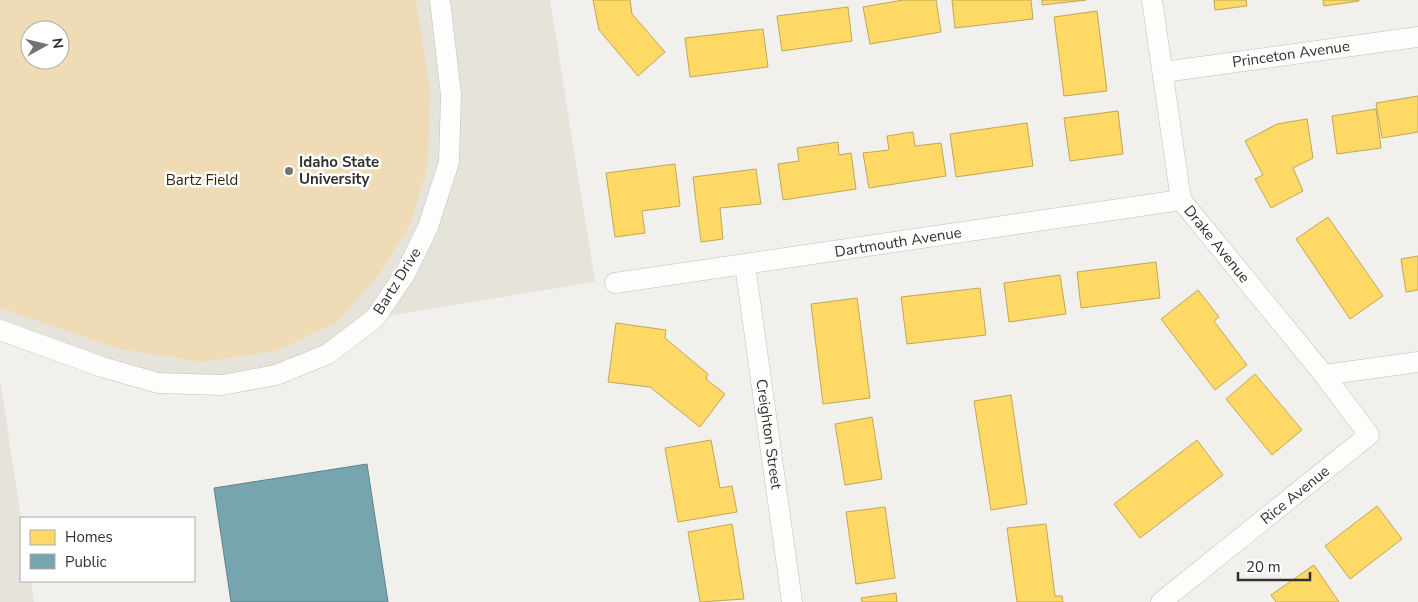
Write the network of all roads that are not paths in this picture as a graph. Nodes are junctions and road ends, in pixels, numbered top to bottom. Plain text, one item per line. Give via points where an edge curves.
1 (440, 0) edge
2 (1152, 0) edge
3 (1418, 37) edge
4 (1164, 72) junction
5 (1181, 200) junction
6 (745, 265) junction
7 (614, 283) dead end
8 (0, 330) edge
9 (1418, 362) edge
10 (1324, 374) junction
11 (792, 602) edge
12 (1161, 602) edge

1 - 8 street, Bartz Drive via 450,95 449,162 428,228 405,274 375,318 328,354 276,375 222,385 158,383 102,367
2 - 4 street, Drake Avenue
3 - 4 street, Princeton Avenue
4 - 5 street, Drake Avenue
5 - 6 street, Dartmouth Avenue
5 - 10 street, Drake Avenue
6 - 7 street, Dartmouth Avenue
6 - 11 street, Creighton Street
9 - 10 street
10 - 12 street, Rice Avenue via 1370,435

